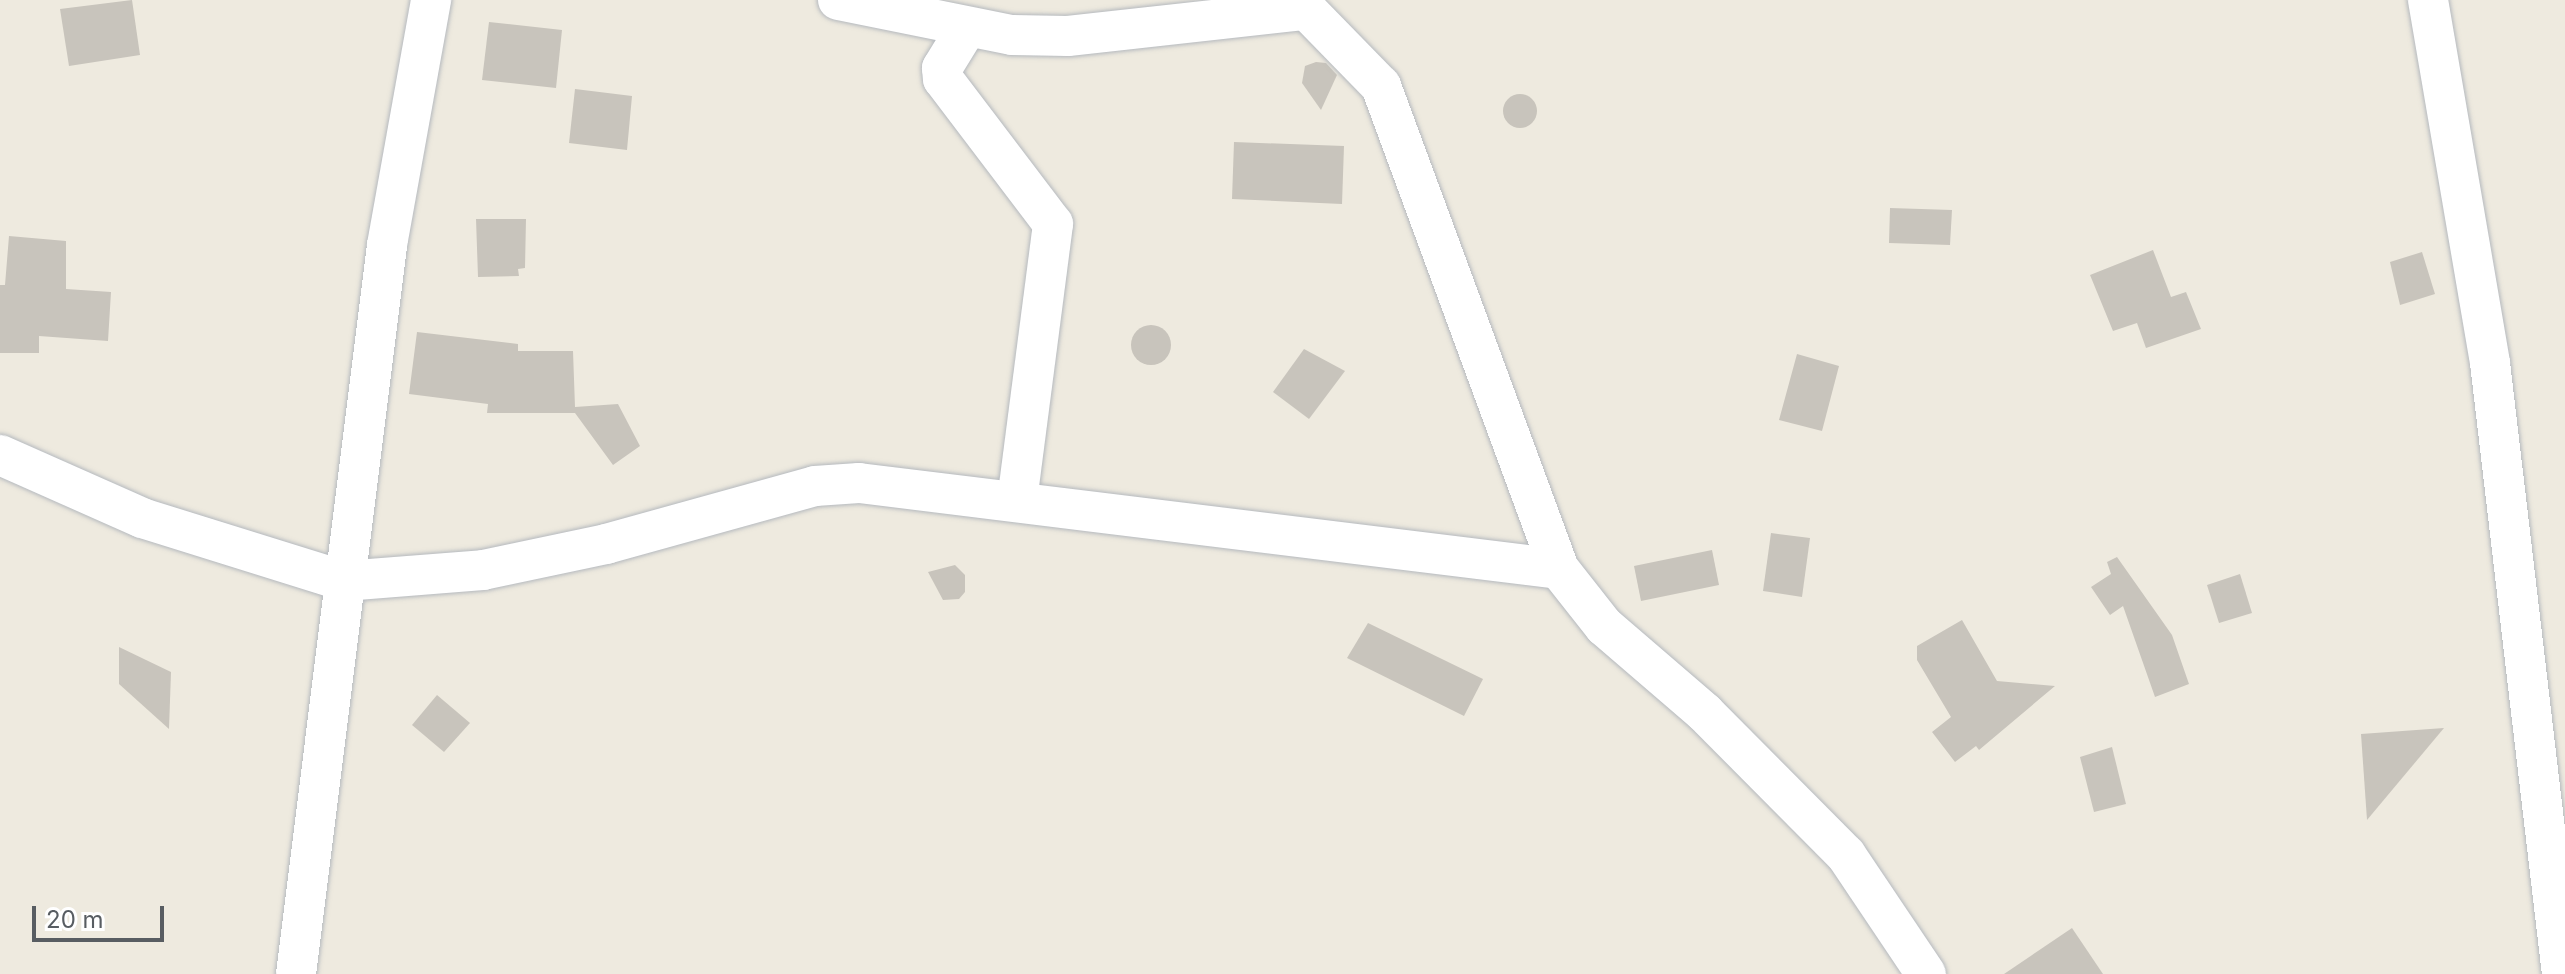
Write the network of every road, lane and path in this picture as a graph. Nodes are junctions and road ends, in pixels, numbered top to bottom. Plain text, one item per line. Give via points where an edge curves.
1 (431, 0) edge
2 (838, 0) edge
3 (2428, 0) edge
4 (1301, 5) edge
5 (966, 29) junction
6 (0, 455) edge
7 (1017, 500) junction
8 (1559, 569) junction
9 (344, 581) junction
10 (296, 974) edge
11 (1926, 974) edge
12 (2562, 974) edge

1 - 9 street via 387,245
2 - 5 street
3 - 12 street via 2490,363
4 - 5 street via 1068,36
4 - 8 street via 1364,63 1381,86
5 - 7 street via 942,68 943,79 1053,224
6 - 9 street via 142,518
7 - 8 street
7 - 9 street via 859,483 815,486 606,544 483,570
8 - 11 street via 1604,626 1705,713 1846,855
9 - 10 street

